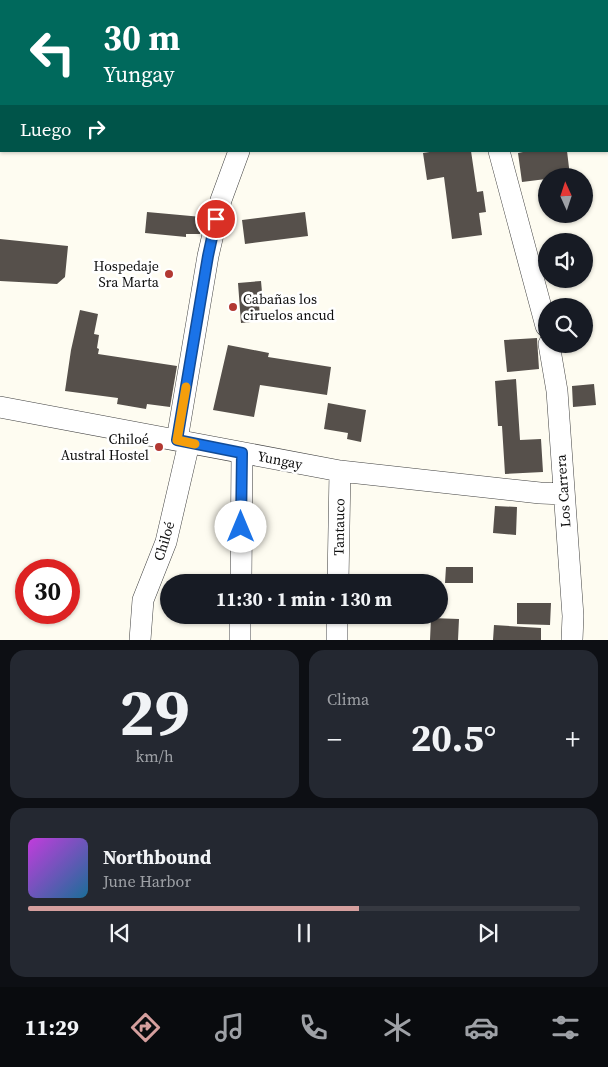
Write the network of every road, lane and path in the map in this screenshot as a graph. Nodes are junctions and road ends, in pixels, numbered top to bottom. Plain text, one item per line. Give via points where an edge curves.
1 (239, 152) edge
2 (499, 152) edge
3 (538, 298) edge
4 (551, 353) edge
5 (0, 407) edge
6 (183, 442) junction
7 (242, 453) junction
8 (340, 471) junction
9 (564, 494) junction
10 (241, 574) edge
11 (338, 574) edge
12 (240, 624) edge
13 (338, 624) edge
14 (140, 640) edge
15 (240, 640) edge
16 (337, 640) edge
17 (572, 640) edge

1 - 6 street, Chiloé via 221,200 208,256
2 - 3 street
4 - 9 street, Los Carrera via 557,391
5 - 6 street, Yungay
6 - 7 street, Yungay
6 - 14 street, Chiloé via 166,542 143,600
7 - 8 street, Yungay
7 - 10 street
8 - 9 street, Yungay
8 - 11 street, Tantauco
9 - 17 street, Los Carrera
12 - 15 street
13 - 16 street

